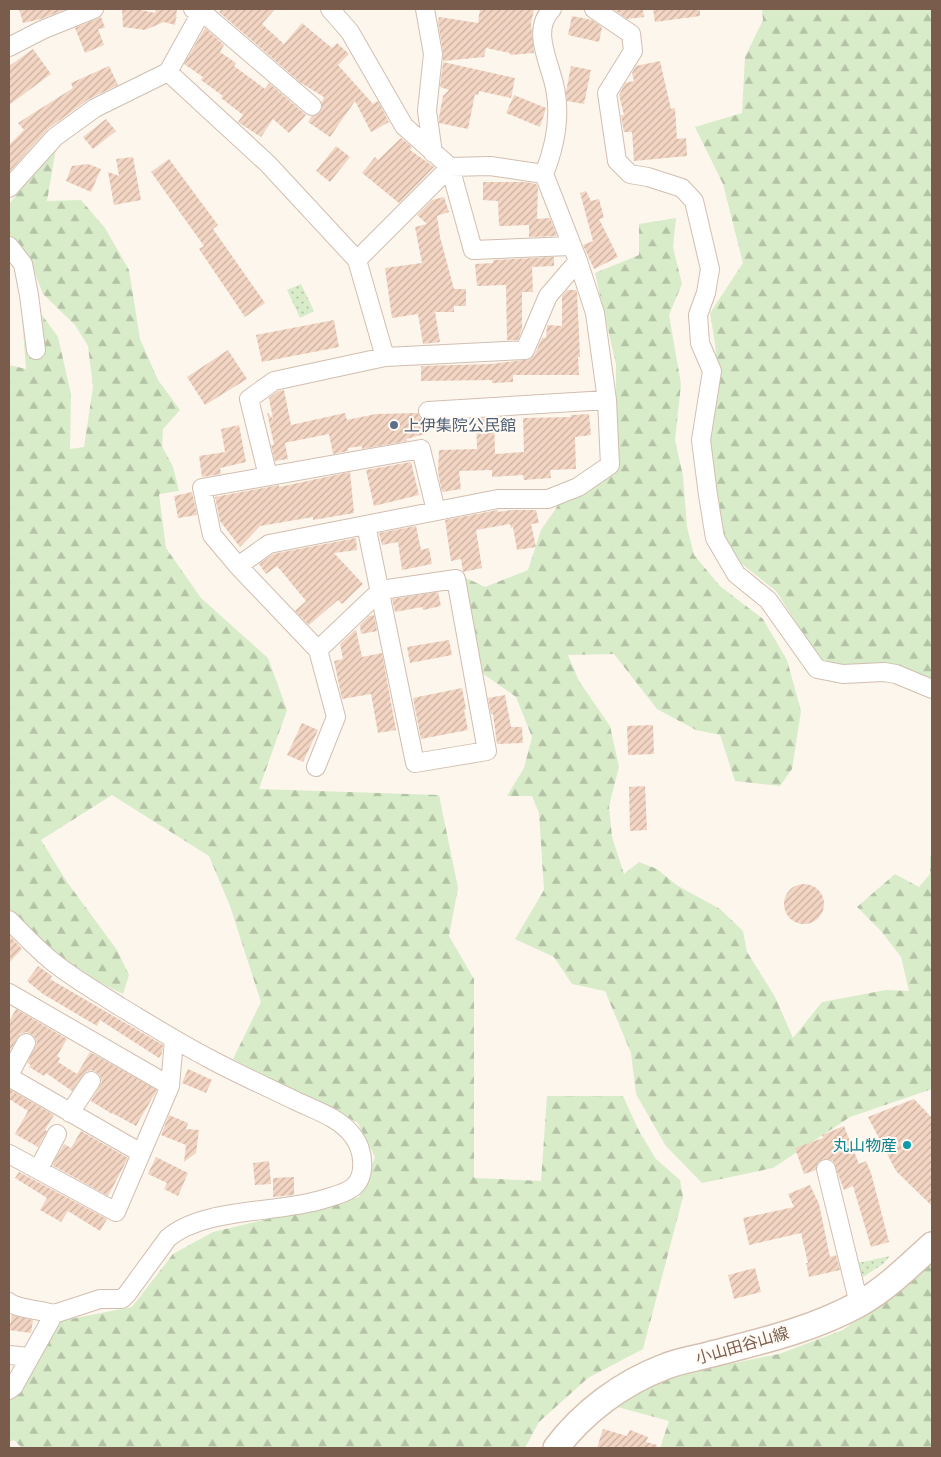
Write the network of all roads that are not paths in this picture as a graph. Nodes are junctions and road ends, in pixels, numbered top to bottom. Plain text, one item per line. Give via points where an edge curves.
1 (94, 9) edge
2 (199, 9) edge
3 (330, 9) edge
4 (425, 9) edge
5 (552, 9) edge
6 (594, 9) edge
7 (9, 47) edge
8 (168, 72) junction
9 (312, 106) dead end
10 (433, 153) junction
11 (450, 167) junction
12 (544, 174) junction
13 (9, 188) edge
14 (9, 246) edge
15 (574, 254) junction
16 (357, 260) junction
17 (36, 350) dead end
18 (385, 357) junction
19 (607, 400) junction
20 (428, 411) dead end
21 (268, 476) junction
22 (436, 511) junction
23 (366, 525) junction
24 (238, 566) junction
25 (381, 590) junction
26 (318, 650) junction
27 (932, 689) edge
28 (316, 768) dead end
29 (9, 920) edge
30 (9, 993) edge
31 (174, 1040) junction
32 (26, 1043) dead end
33 (9, 1076) edge
34 (91, 1081) dead end
35 (170, 1086) junction
36 (70, 1113) junction
37 (57, 1134) dead end
38 (142, 1153) junction
39 (9, 1154) edge
40 (826, 1169) dead end
41 (38, 1170) junction
42 (932, 1245) edge
43 (9, 1302) edge
44 (859, 1304) junction
45 (54, 1314) junction
46 (9, 1355) edge
47 (30, 1358) junction
48 (9, 1390) edge
49 (556, 1448) edge

1 - 7 street
2 - 8 street
2 - 9 street
3 - 10 street via 350,32 404,126
4 - 10 street via 433,54 427,110
5 - 12 street via 546,15 541,34 556,94 553,150
6 - 27 street via 631,34 633,51 607,93 617,160 630,174 682,188 694,201 710,269 698,316 700,343 712,371 701,440 715,538 736,574 768,600 817,669 843,674 896,674
8 - 13 street via 95,108 55,137
8 - 16 street via 268,164
10 - 11 street
11 - 12 street via 490,166
11 - 15 street via 472,250
11 - 16 street
12 - 15 street
14 - 17 street via 23,264
15 - 18 street via 548,296 525,350
15 - 19 street via 596,313
16 - 18 street
18 - 21 street via 274,382 249,400
19 - 20 street
19 - 22 street via 610,465 578,487 548,499 498,500
21 - 22 street via 421,449
21 - 24 street via 202,488 212,536
22 - 23 street
23 - 24 street via 270,544
23 - 25 street
24 - 26 street
25 - 25 street via 456,579 487,751 415,763
25 - 26 street
26 - 28 street via 336,717
29 - 31 street via 52,961
30 - 35 street
31 - 35 street
31 - 45 street via 332,1118 354,1137 362,1161 360,1179 344,1193 316,1202 193,1223 168,1238 122,1299 100,1299
32 - 33 street
33 - 36 street
34 - 36 street
35 - 38 street
36 - 38 street
37 - 41 street
38 - 41 street via 116,1212
39 - 41 street
40 - 44 street
42 - 44 main road, 小山田谷山線 via 893,1280
43 - 45 street
44 - 49 main road, 小山田谷山線 via 806,1327 665,1366 638,1378 599,1403
45 - 47 street
46 - 47 street
47 - 48 street

